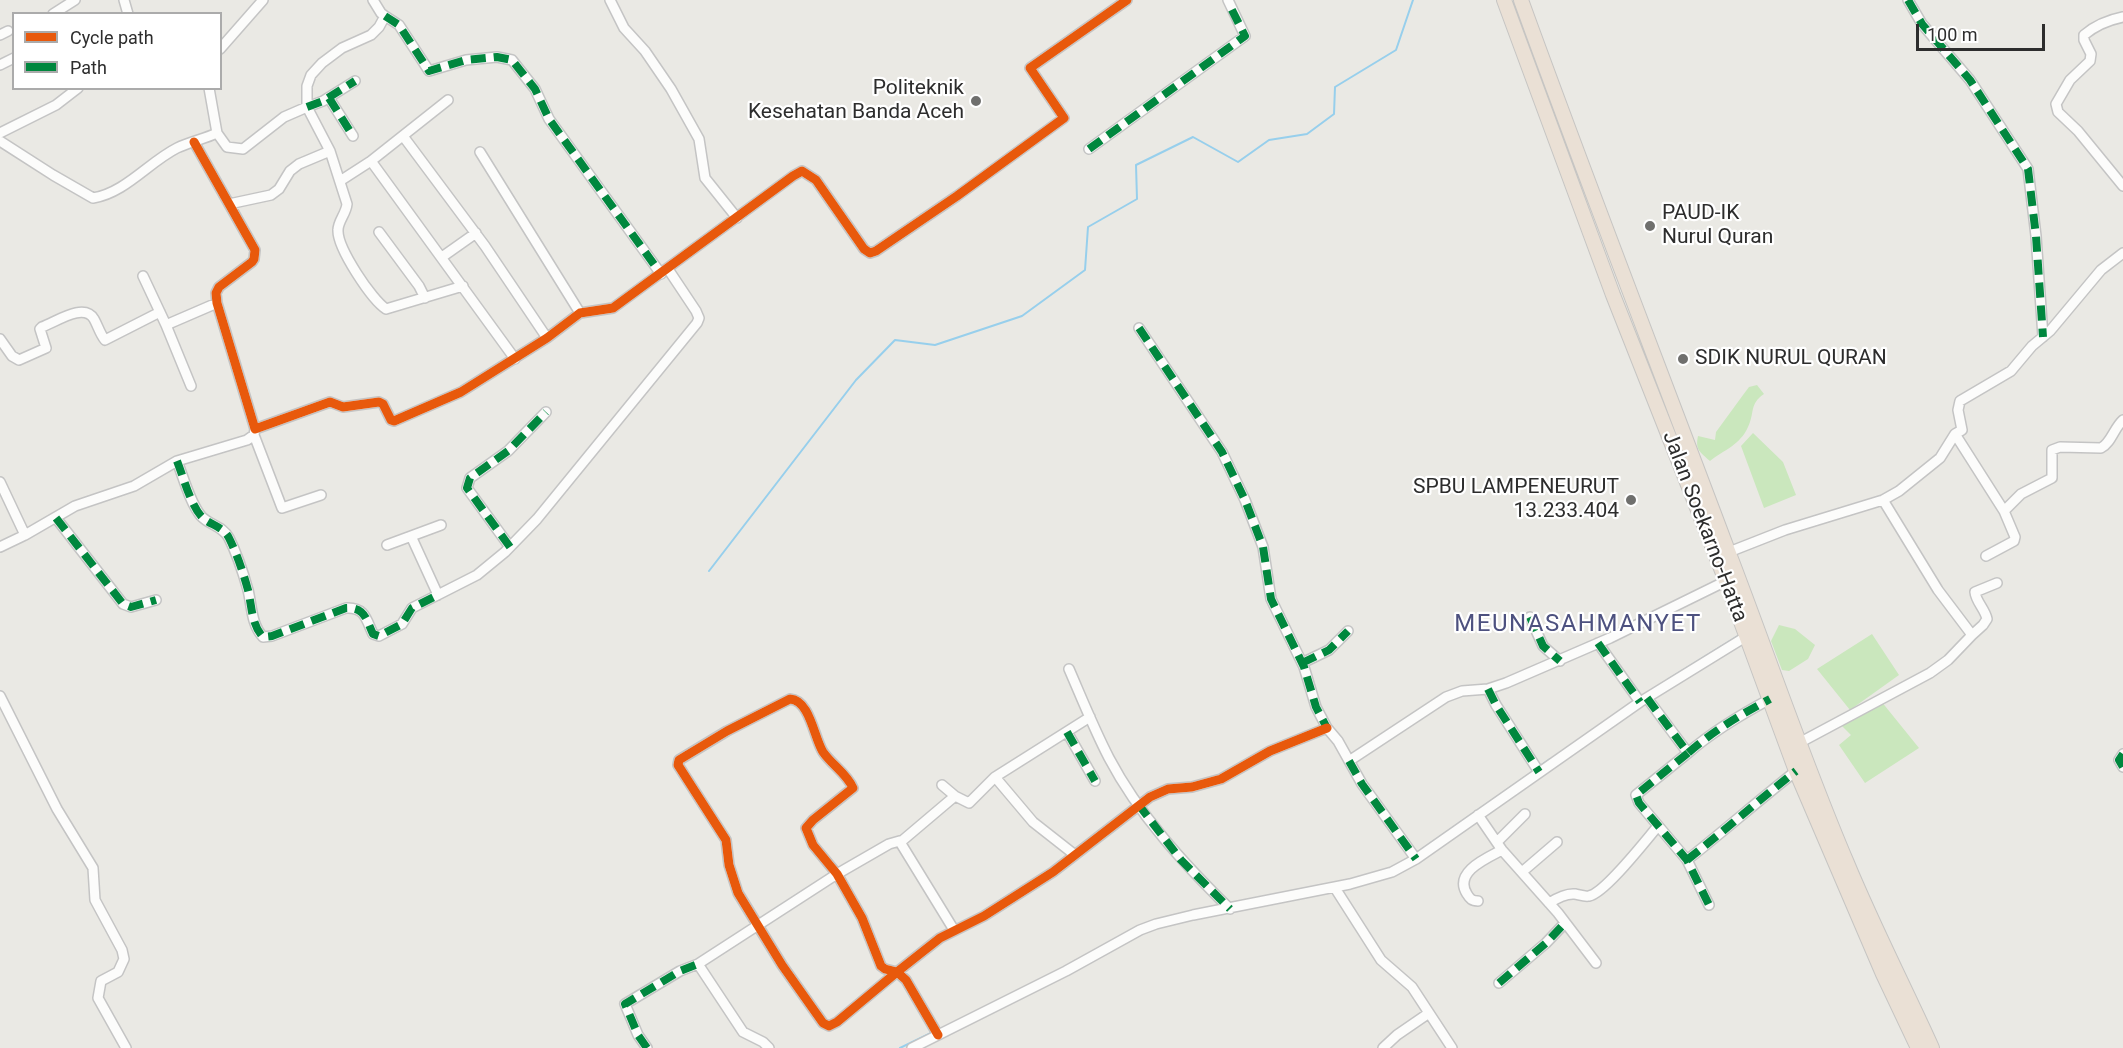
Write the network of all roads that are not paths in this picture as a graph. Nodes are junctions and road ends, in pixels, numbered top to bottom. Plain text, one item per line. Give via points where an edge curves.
1 (75, 0) edge
2 (263, 0) edge
3 (373, 0) edge
4 (610, 0) edge
5 (1127, 0) edge
6 (1227, 0) edge
7 (1504, 0) edge
8 (1521, 0) edge
9 (1908, 0) edge
10 (56, 12) edge
11 (385, 16) junction
12 (2123, 17) edge
13 (222, 46) edge
14 (355, 81) dead end
15 (75, 90) edge
16 (209, 90) edge
17 (329, 98) junction
18 (448, 100) dead end
19 (308, 107) junction
20 (0, 133) edge
21 (217, 133) junction
22 (352, 136) dead end
23 (403, 136) junction
24 (0, 141) edge
25 (194, 142) junction
26 (1089, 149) dead end
27 (330, 151) junction
28 (480, 152) dead end
29 (371, 161) junction
30 (340, 182) junction
31 (2123, 186) edge
32 (229, 204) junction
33 (737, 218) junction
34 (379, 232) dead end
35 (476, 233) junction
36 (2123, 253) edge
37 (442, 257) junction
38 (664, 271) junction
39 (143, 276) dead end
40 (463, 286) junction
41 (425, 298) junction
42 (217, 303) junction
43 (160, 312) junction
44 (580, 313) junction
45 (166, 325) junction
46 (1139, 328) dead end
47 (1645, 334) junction
48 (2043, 337) junction
49 (547, 338) junction
50 (0, 339) edge
51 (1630, 339) junction
52 (515, 359) junction
53 (191, 386) dead end
54 (546, 412) dead end
55 (2123, 420) edge
56 (254, 432) junction
57 (1955, 434) junction
58 (177, 461) junction
59 (0, 482) edge
60 (321, 495) dead end
61 (1883, 500) junction
62 (2004, 511) junction
63 (56, 518) junction
64 (441, 525) dead end
65 (25, 535) junction
66 (411, 536) junction
67 (387, 545) dead end
68 (510, 547) junction
69 (0, 548) edge
70 (1729, 552) junction
71 (1986, 556) dead end
72 (1726, 581) junction
73 (1997, 583) dead end
74 (438, 595) junction
75 (156, 600) dead end
76 (1530, 617) dead end
77 (1747, 619) junction
78 (1348, 631) dead end
79 (1972, 635) junction
80 (1747, 636) junction
81 (1598, 643) junction
82 (1560, 661) junction
83 (1302, 663) junction
84 (1069, 669) dead end
85 (1488, 689) junction
86 (0, 696) edge
87 (1640, 699) junction
88 (1770, 699) junction
89 (1090, 717) junction
90 (1327, 728) junction
91 (1067, 732) junction
92 (1799, 743) junction
93 (1688, 753) junction
94 (2123, 754) edge
95 (1349, 761) junction
96 (2123, 767) edge
97 (1536, 769) junction
98 (1796, 771) junction
99 (995, 777) junction
100 (1095, 781) dead end
101 (942, 785) dead end
102 (955, 796) junction
103 (1138, 804) junction
104 (1525, 814) dead end
105 (1478, 815) junction
106 (1658, 826) junction
107 (900, 842) junction
108 (1557, 842) dead end
109 (1499, 846) junction
110 (1075, 855) junction
111 (1414, 855) junction
112 (1687, 860) junction
113 (1522, 872) junction
114 (837, 874) junction
115 (1335, 888) junction
116 (1478, 901) dead end
117 (1549, 903) junction
118 (1709, 905) dead end
119 (1230, 909) junction
120 (1565, 923) junction
121 (758, 925) junction
122 (954, 930) junction
123 (1596, 963) dead end
124 (698, 964) junction
125 (897, 972) junction
126 (1498, 983) dead end
127 (1429, 1013) junction
128 (936, 1032) junction
129 (1926, 1044) edge
130 (126, 1048) edge
131 (647, 1048) edge
132 (769, 1048) edge
133 (912, 1048) edge
134 (1383, 1048) edge
135 (1452, 1048) edge

1 - 10 street
2 - 13 street
3 - 11 street
4 - 33 street via 624,28 671,89 699,139 705,178
5 - 33 street via 1030,68 1064,118 876,250 870,253 864,249 816,180 802,171
6 - 26 street via 1245,36
7 - 51 highway, Jalan Soekarno-Hatta
8 - 47 highway, Jalan Soekarno-Hatta
9 - 48 street via 1927,31 1970,80 2028,169
11 - 19 street via 375,32 342,48 310,75
11 - 38 street via 399,25 429,71 466,60 512,60 535,89 549,119 576,158
12 - 31 street via 2109,20 2084,35 2090,62 2070,80 2056,104 2058,112
14 - 17 street
15 - 20 street via 56,105
16 - 21 street
17 - 19 street
17 - 22 street
18 - 23 street
19 - 21 street via 284,117 243,149 227,147
19 - 27 street
21 - 25 street
23 - 29 street
23 - 35 street
24 - 25 street via 93,198 122,186 177,148
25 - 32 street
27 - 30 street
27 - 32 street via 299,164 271,195
28 - 44 street
29 - 30 street
29 - 37 street
30 - 41 street via 347,204 339,223 339,238 367,287 386,309
32 - 42 street via 255,254 252,262 219,287
33 - 38 street
34 - 41 street
35 - 37 street
35 - 49 street
36 - 48 street via 2102,270
37 - 40 street
38 - 44 street via 614,308
38 - 68 street via 696,311 697,323
39 - 43 street
40 - 41 street
40 - 52 street
42 - 45 street
42 - 56 street
43 - 45 street
43 - 50 street via 105,340 93,317 81,311 42,327 46,348 19,360
44 - 49 street
45 - 53 street
46 - 83 street via 1222,452 1263,547 1272,599
47 - 51 highway
47 - 70 highway, Jalan Soekarno-Hatta
48 - 57 street via 2005,375 1960,401 1962,430
49 - 52 street
51 - 72 highway, Jalan Soekarno-Hatta
52 - 56 street via 461,392 394,421 379,402 343,407 330,402
54 - 68 street via 467,483
55 - 62 street via 2102,448 2052,450 2052,478 2021,494
56 - 58 street via 247,440
56 - 60 street via 282,508
57 - 61 street via 1940,458
57 - 62 street
58 - 63 street via 134,486 80,504
58 - 74 street via 200,515 229,536 242,569 251,615 263,637 346,608 361,611 379,636 402,624 412,608
59 - 65 street
61 - 70 street
61 - 79 street via 1938,590
62 - 71 street via 2014,541
63 - 65 street
63 - 75 street via 123,604 131,607
64 - 66 street
65 - 69 street
66 - 67 street
66 - 74 street
68 - 74 street via 477,575
70 - 77 highway, Jalan Soekarno-Hatta
72 - 77 highway, Jalan Soekarno-Hatta
72 - 81 street
73 - 79 street via 1975,592 1987,619
76 - 82 street via 1543,646
77 - 80 highway, Jalan Soekarno-Hatta
77 - 92 highway, Jalan Soekarno-Hatta
78 - 83 street via 1329,650
79 - 92 street via 1930,673
80 - 87 street
80 - 88 highway, Jalan Soekarno-Hatta
81 - 82 street
81 - 87 street
82 - 85 street
83 - 90 street
84 - 89 street
85 - 95 street via 1446,697
85 - 97 street
86 - 130 street via 57,809 93,868 95,900 124,959 118,972 101,981 98,998
87 - 93 street
87 - 97 street
88 - 93 street via 1735,718
88 - 98 highway, Jalan Soekarno-Hatta
89 - 91 street
89 - 103 street via 1108,758
90 - 95 street
90 - 103 street via 1270,751 1221,779 1159,792
91 - 99 street
91 - 100 street
92 - 129 highway, Jalan Soekarno-Hatta
93 - 106 street via 1636,795
94 - 96 street via 2119,760
95 - 111 street
97 - 105 street
98 - 112 street
98 - 129 highway, Jalan Soekarno-Hatta via 1883,974
99 - 102 street via 969,802
99 - 110 street via 1033,822
101 - 102 street
102 - 107 street
103 - 110 street
103 - 119 street via 1181,860
104 - 109 street
105 - 109 street
105 - 111 street
106 - 112 street
106 - 117 street via 1596,893 1565,895
107 - 114 street via 889,844
107 - 122 street
108 - 113 street
109 - 113 street
109 - 116 street via 1463,879 1468,896
110 - 122 street via 994,909
111 - 115 street via 1392,872
112 - 118 street
113 - 117 street
114 - 121 street
114 - 121 street via 813,845 806,828 853,786 823,752 801,702 790,699 679,760 678,765 726,840 738,893
114 - 125 street via 866,928 878,962
115 - 119 street
115 - 127 street via 1381,960 1412,987
117 - 120 street
119 - 128 street via 1140,930 1066,971
120 - 123 street
120 - 126 street
121 - 124 street
121 - 125 street via 826,1025 845,1016
122 - 125 street
124 - 131 street via 680,970 625,1004
124 - 132 street via 743,1032
125 - 128 street via 906,980
127 - 134 street
127 - 135 street
128 - 133 street

